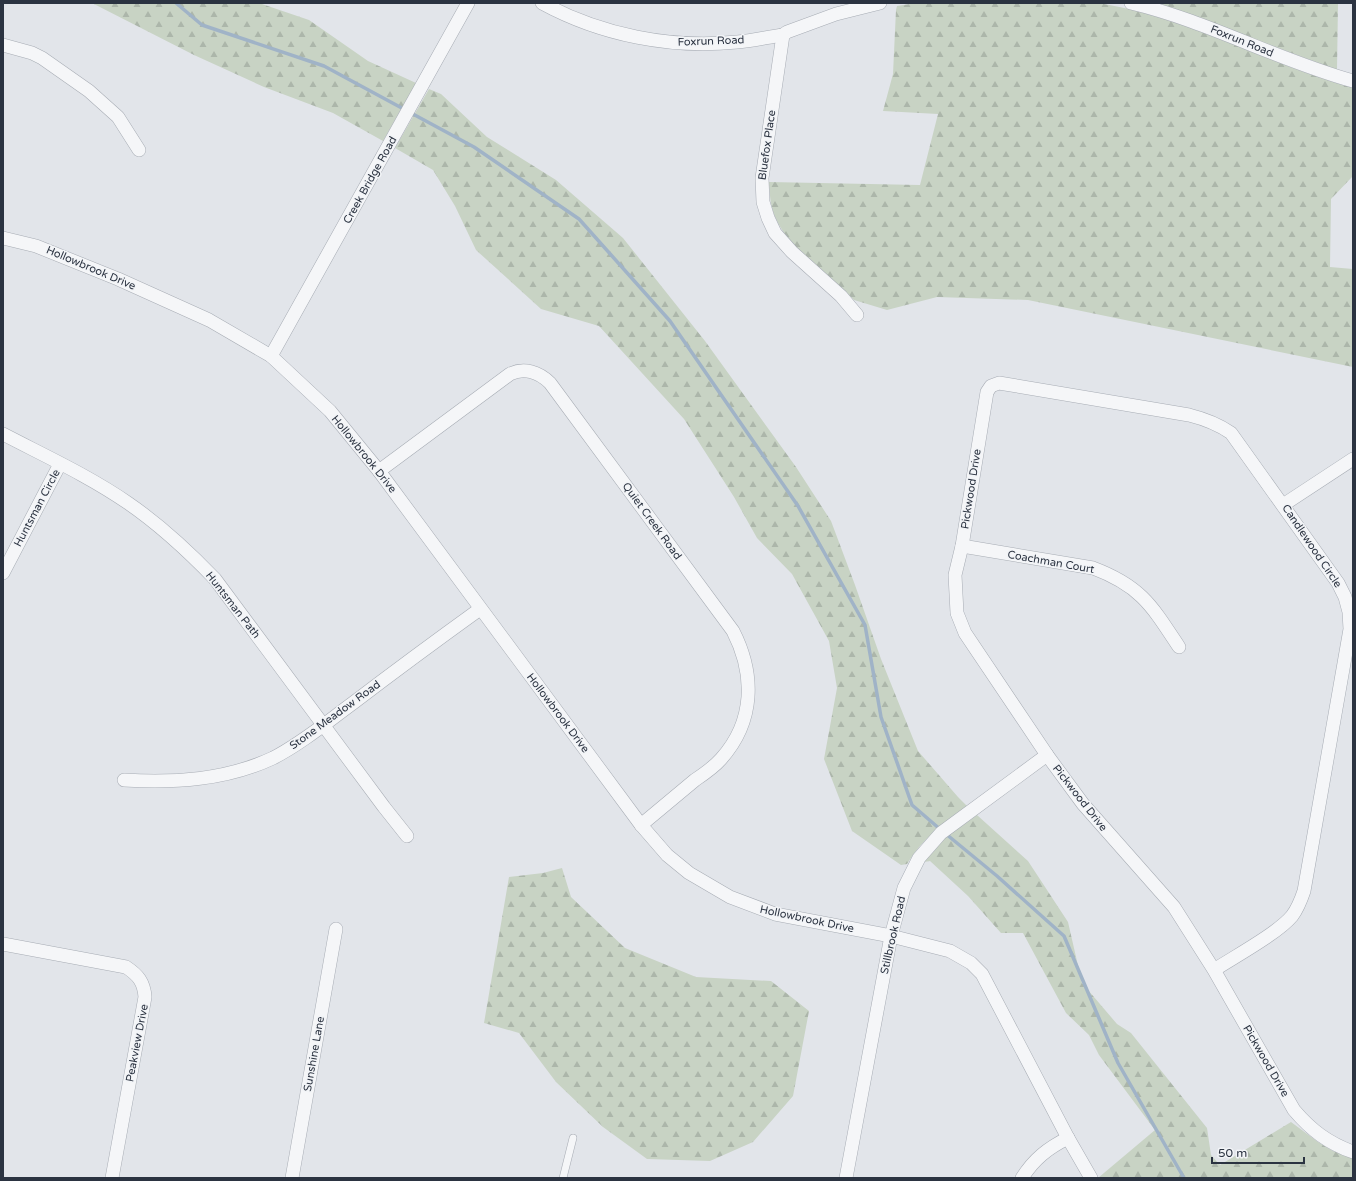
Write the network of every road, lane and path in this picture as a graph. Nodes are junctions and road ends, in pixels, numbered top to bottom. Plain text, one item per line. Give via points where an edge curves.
1 (468, 3) edge
2 (542, 3) edge
3 (880, 3) edge
4 (1131, 3) edge
5 (782, 35) junction
6 (3, 45) edge
7 (1353, 81) edge
8 (139, 150) dead end
9 (3, 238) edge
10 (857, 315) dead end
11 (271, 356) junction
12 (991, 386) joint
13 (3, 434) edge
14 (1353, 459) edge
15 (60, 464) junction
16 (379, 471) junction
17 (1284, 505) junction
18 (962, 546) junction
19 (3, 573) edge
20 (480, 609) junction
21 (1179, 647) dead end
22 (324, 725) junction
23 (1047, 755) junction
24 (124, 780) dead end
25 (641, 825) junction
26 (407, 836) dead end
27 (336, 929) dead end
28 (892, 936) junction
29 (3, 944) edge
30 (1214, 970) junction
31 (573, 1138) dead end
32 (1068, 1138) junction
33 (1353, 1152) edge
34 (112, 1178) edge
35 (292, 1178) edge
36 (563, 1178) edge
37 (846, 1178) edge
38 (1022, 1178) edge
39 (1091, 1178) edge

1 - 11 street, Creek Bridge Road
2 - 5 street, Foxrun Road via 603,28 659,41 687,44 737,42
3 - 5 street, Foxrun Road via 836,14
4 - 7 street, Foxrun Road via 1160,10
5 - 10 street, Bluefox Place via 762,178 763,202 775,233 792,252 841,296
6 - 8 street via 42,58 89,91 118,117
9 - 11 street, Hollowbrook Drive via 36,246 118,279 209,320
11 - 16 street, Hollowbrook Drive via 330,411
12 - 17 street, Candlewood Circle via 999,383 1205,419 1231,434
12 - 18 street, Pickwood Drive via 987,392
13 - 15 street, Huntsman Path
14 - 17 street
15 - 19 street, Huntsman Circle
15 - 22 street, Huntsman Path via 127,502 159,525 188,551 215,579
16 - 20 street, Hollowbrook Drive
16 - 25 street, Quiet Creek Road via 510,374 521,371 533,372 550,383 733,631 741,647 748,674 749,693 746,711 732,745 720,760
17 - 30 street, Candlewood Circle via 1338,582 1349,612 1350,629 1304,891 1299,905 1282,926
18 - 21 street, Coachman Court via 1093,568 1113,576 1143,596
18 - 23 street, Pickwood Drive via 955,574 959,619 965,633
20 - 22 street, Stone Meadow Road
20 - 25 street, Hollowbrook Drive
22 - 24 street, Stone Meadow Road via 273,757 245,768 201,780
22 - 26 street, Huntsman Path
23 - 28 street, Stillbrook Road via 941,833 926,848 904,888
23 - 30 street, Pickwood Drive via 1088,810 1174,907
25 - 28 street, Hollowbrook Drive via 667,855 730,898 775,914
27 - 35 street, Sunshine Lane
28 - 32 street, Hollowbrook Drive via 950,951 971,963 982,974
28 - 37 street, Stillbrook Road
29 - 34 street, Peakview Drive via 126,967 140,979 145,997
30 - 33 street, Pickwood Drive via 1294,1110 1323,1138
31 - 36 lane
32 - 38 street via 1038,1156
32 - 39 street, Hollowbrook Drive

